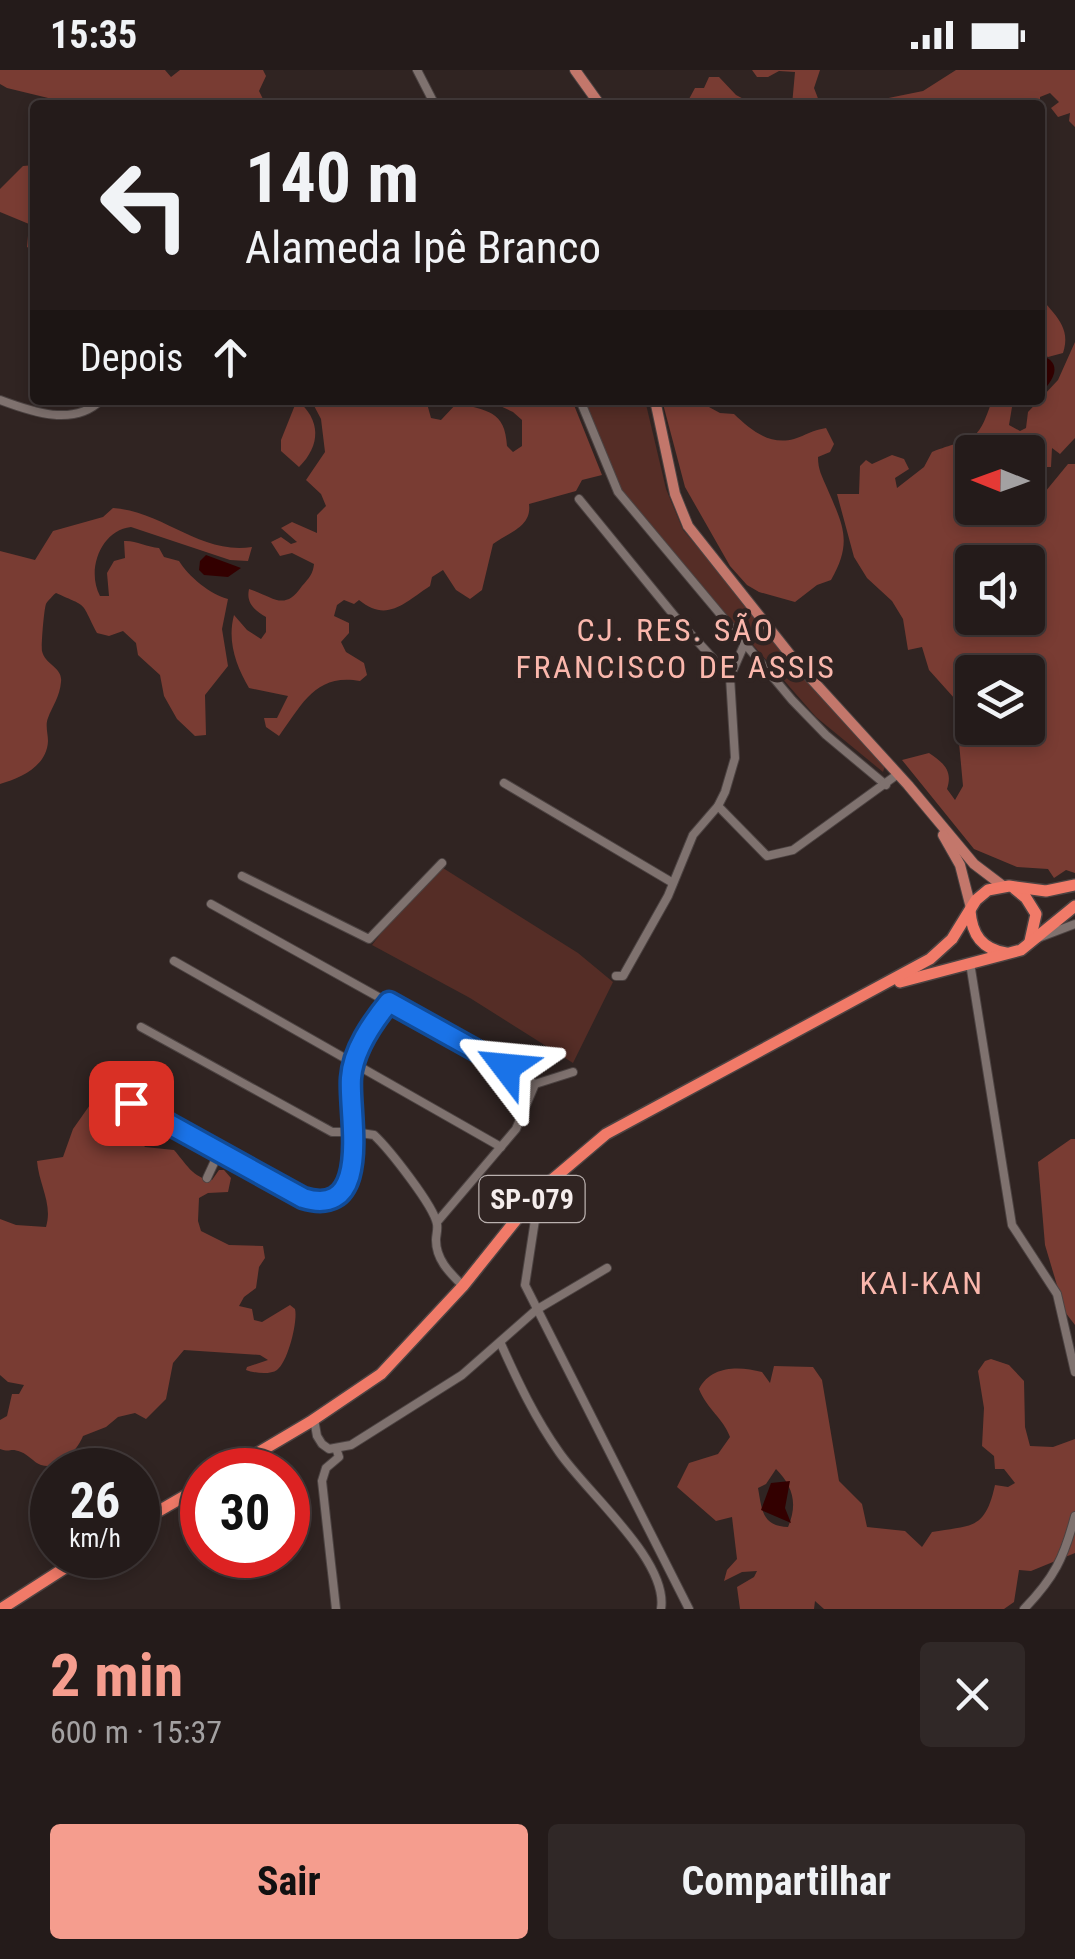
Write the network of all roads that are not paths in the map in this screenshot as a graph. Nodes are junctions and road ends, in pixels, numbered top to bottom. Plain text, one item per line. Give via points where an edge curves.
1 (417, 70) edge
2 (575, 70) edge
3 (433, 100) edge
4 (596, 100) edge
5 (0, 400) edge
6 (96, 405) edge
7 (582, 405) edge
8 (656, 405) edge
9 (580, 499) dead end
10 (744, 644) junction
11 (730, 677) junction
12 (898, 774) junction
13 (504, 784) dead end
14 (886, 786) junction
15 (718, 806) junction
16 (930, 812) junction
17 (442, 862) dead end
18 (242, 876) dead end
19 (674, 882) junction
20 (1075, 885) edge
21 (1006, 886) junction
22 (211, 904) dead end
23 (1075, 906) edge
24 (970, 909) junction
25 (1073, 925) edge
26 (1033, 942) junction
27 (1010, 954) junction
28 (174, 961) dead end
29 (970, 963) junction
30 (616, 976) dead end
31 (881, 988) junction
32 (389, 1002) junction
33 (141, 1027) dead end
34 (354, 1062) junction
35 (574, 1072) dead end
36 (535, 1084) junction
37 (101, 1086) dead end
38 (354, 1132) junction
39 (501, 1147) junction
40 (219, 1152) junction
41 (207, 1178) dead end
42 (540, 1190) junction
43 (437, 1222) junction
44 (606, 1268) dead end
45 (463, 1286) junction
46 (536, 1310) junction
47 (501, 1344) junction
48 (1075, 1372) edge
49 (314, 1420) junction
50 (267, 1448) edge
51 (336, 1448) junction
52 (1075, 1516) edge
53 (49, 1578) edge
54 (0, 1609) edge
55 (336, 1609) edge
56 (661, 1609) edge
57 (689, 1609) edge
58 (1024, 1609) edge

1 - 3 street
2 - 4 main road
5 - 6 street via 72,416
7 - 10 street via 618,492
8 - 12 main road via 688,526 796,662
9 - 11 street
10 - 11 street
10 - 14 street via 816,726
11 - 15 street via 736,758
12 - 14 street
12 - 16 main road
13 - 19 street
14 - 15 street via 774,857 762,853
15 - 19 street via 693,835
16 - 21 main road via 974,864
16 - 24 main road via 960,865
17 - 18 street via 369,939
19 - 30 street via 633,961
20 - 21 highway via 1046,891
21 - 24 highway, SP-079 via 988,890
21 - 26 highway via 1036,914
22 - 32 street
23 - 26 highway, SP-079
24 - 27 highway via 978,940
24 - 31 highway, SP-079 via 941,949
25 - 26 street
26 - 27 highway, SP-079
27 - 29 highway, SP-079
28 - 34 street
29 - 31 highway, SP-079
29 - 48 street via 1012,1226 1057,1294
31 - 42 highway, SP-079 via 630,1118
32 - 34 street
32 - 36 street
33 - 38 street via 332,1132
34 - 38 street
34 - 39 street
35 - 36 street
36 - 39 street
37 - 40 street
38 - 40 street via 347,1184 320,1202
38 - 43 street via 382,1143
39 - 43 street
40 - 41 street
42 - 45 highway, SP-079
42 - 46 street via 524,1278
43 - 45 street via 440,1257
44 - 46 street
45 - 49 highway, SP-079 via 381,1374
46 - 47 street
46 - 57 street
47 - 51 street via 418,1404
47 - 56 street via 558,1451 650,1560
49 - 50 highway, SP-079
49 - 51 street via 322,1444
51 - 55 street via 338,1457 323,1474 322,1496
52 - 58 street via 1054,1576
53 - 54 highway

